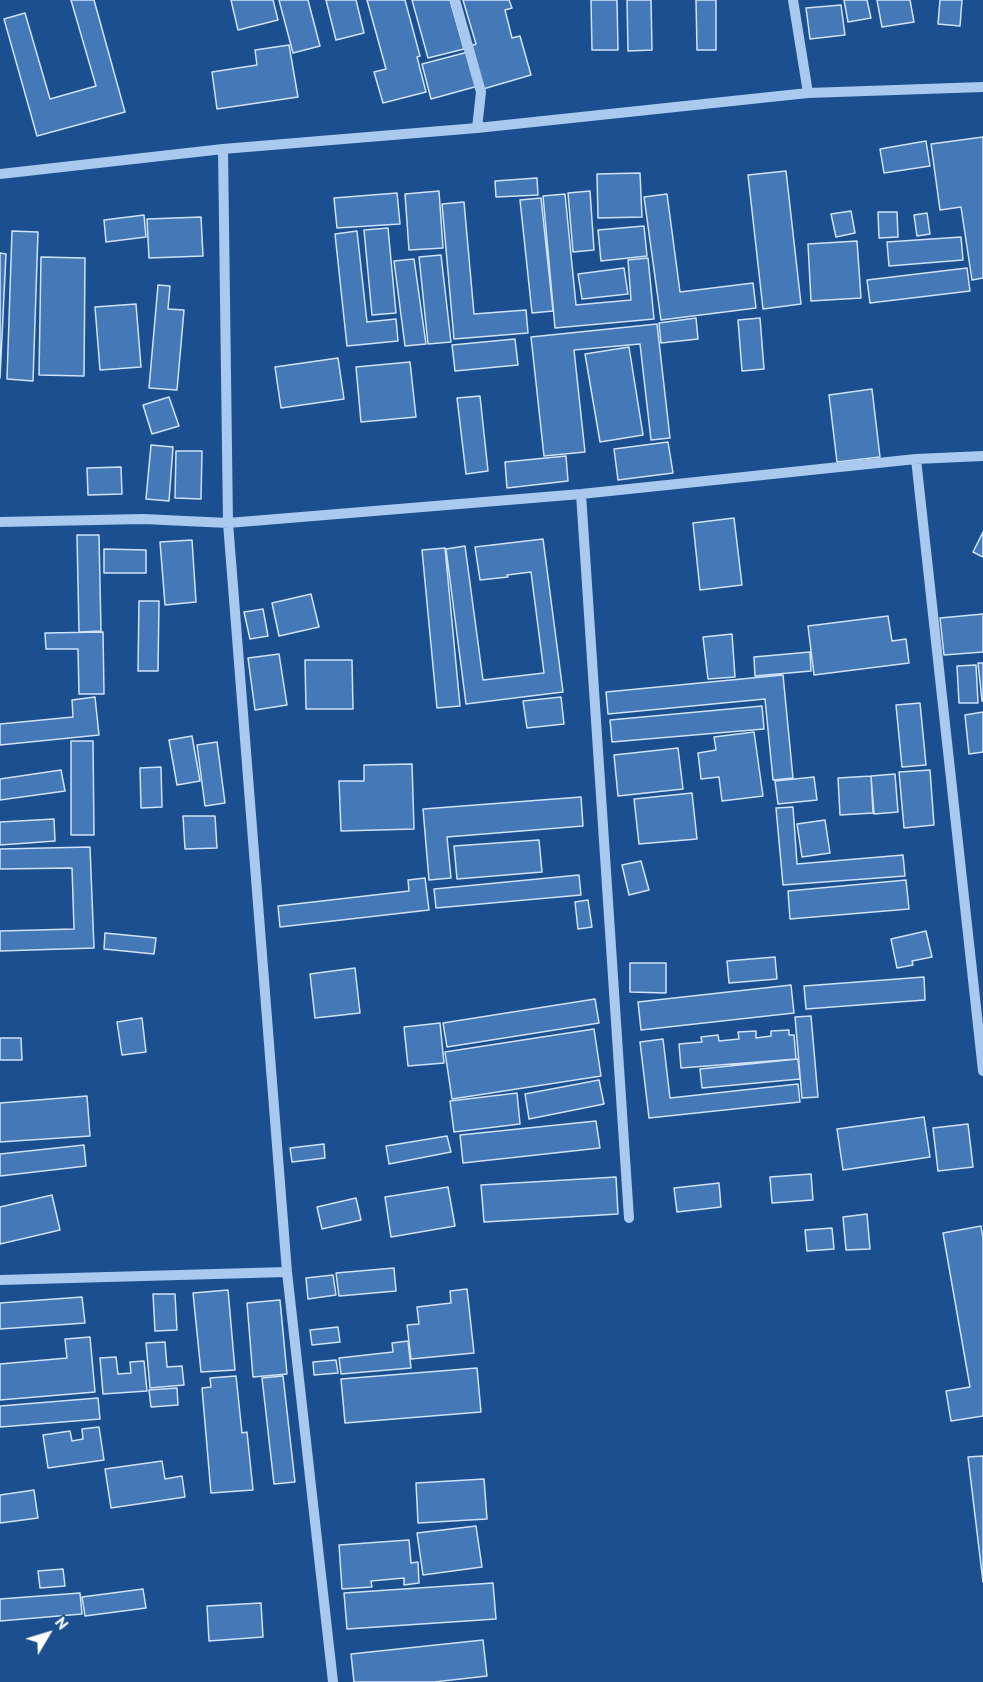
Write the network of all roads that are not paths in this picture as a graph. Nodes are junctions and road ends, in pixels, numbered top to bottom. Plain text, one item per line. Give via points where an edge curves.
1 (455, 0) edge
2 (792, 0) edge
3 (983, 87) edge
4 (808, 93) junction
5 (477, 128) junction
6 (223, 149) junction
7 (0, 174) edge
8 (983, 456) edge
9 (916, 459) junction
10 (581, 494) junction
11 (0, 522) edge
12 (228, 523) junction
13 (983, 1071) edge
14 (629, 1218) dead end
15 (287, 1272) junction
16 (0, 1280) edge
17 (333, 1682) edge

1 - 5 street via 481,92
2 - 4 street
3 - 4 street
4 - 5 street
5 - 6 street
6 - 7 street
6 - 12 street
8 - 9 street
9 - 10 street
9 - 13 street
10 - 12 street
10 - 14 street
11 - 12 street via 143,519
12 - 15 street
15 - 16 street
15 - 17 street

